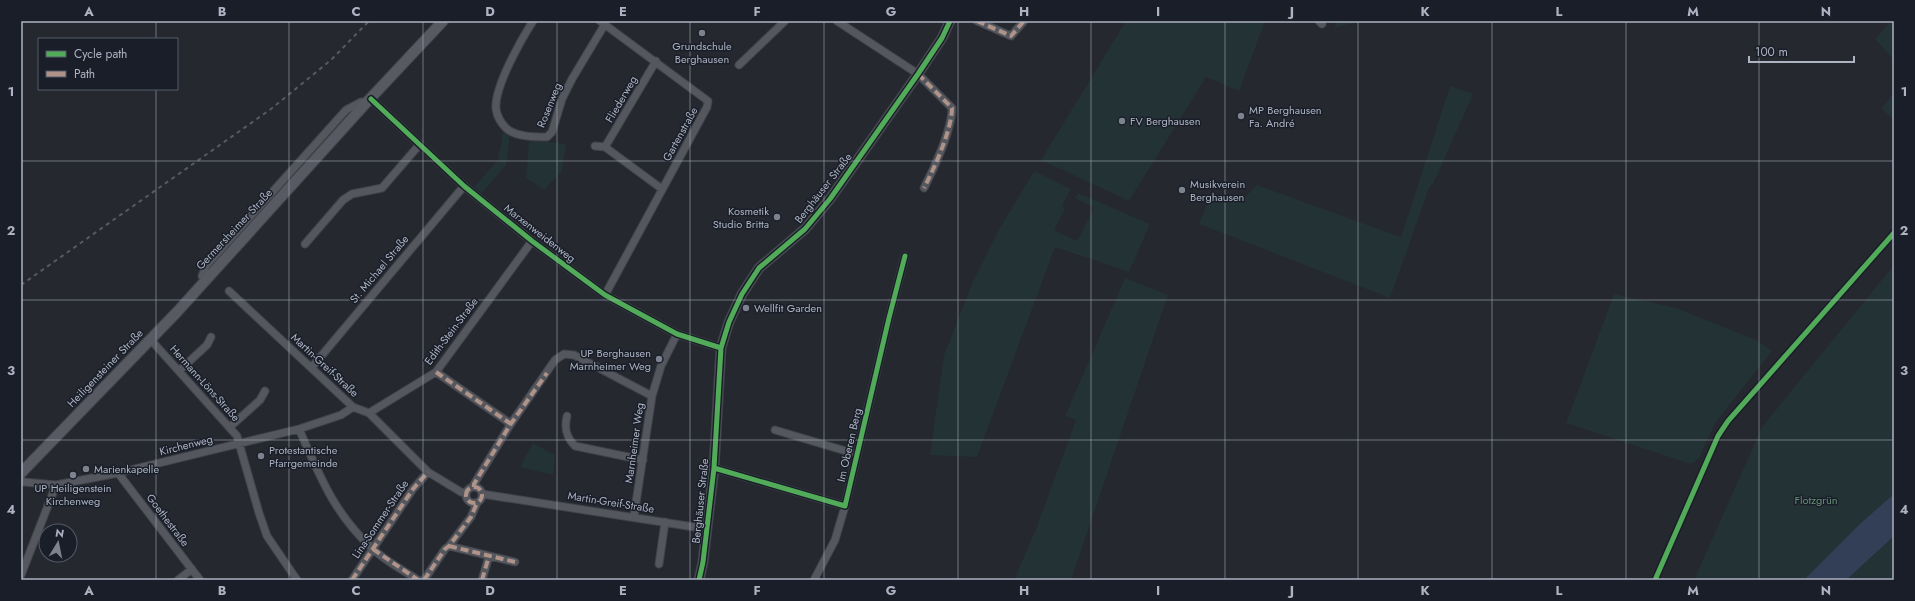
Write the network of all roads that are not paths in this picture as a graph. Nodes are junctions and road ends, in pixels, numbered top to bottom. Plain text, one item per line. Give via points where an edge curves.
1 (443, 21) edge
2 (533, 21) edge
3 (785, 21) edge
4 (837, 21) edge
5 (950, 21) edge
6 (977, 21) edge
7 (1024, 21) edge
8 (602, 23) edge
9 (656, 61) junction
10 (739, 65) dead end
11 (918, 74) junction
12 (369, 100) junction
13 (420, 144) junction
14 (595, 146) dead end
15 (605, 148) junction
16 (464, 186) junction
17 (924, 188) dead end
18 (662, 189) junction
19 (532, 241) junction
20 (305, 244) dead end
21 (905, 256) dead end
22 (206, 280) joint
23 (229, 291) dead end
24 (606, 296) junction
25 (677, 334) junction
26 (211, 336) dead end
27 (150, 339) junction
28 (721, 348) junction
29 (312, 367) junction
30 (180, 370) junction
31 (436, 372) junction
32 (265, 391) dead end
33 (652, 396) junction
34 (354, 407) junction
35 (369, 413) junction
36 (567, 416) dead end
37 (511, 424) junction
38 (230, 427) junction
39 (298, 429) junction
40 (775, 430) dead end
41 (240, 443) junction
42 (856, 454) junction
43 (643, 460) junction
44 (714, 468) junction
45 (118, 472) junction
46 (428, 472) junction
47 (21, 473) edge
48 (21, 480) edge
49 (56, 485) junction
50 (474, 487) junction
51 (466, 492) junction
52 (482, 494) junction
53 (477, 503) junction
54 (845, 506) junction
55 (634, 516) junction
56 (666, 522) junction
57 (707, 528) junction
58 (449, 546) junction
59 (373, 549) junction
60 (489, 556) junction
61 (515, 562) dead end
62 (659, 564) dead end
63 (192, 568) junction
64 (21, 575) edge
65 (178, 580) edge
66 (200, 580) edge
67 (297, 580) edge
68 (352, 580) edge
69 (418, 580) edge
70 (424, 580) edge
71 (482, 580) edge
72 (699, 580) edge
73 (814, 580) edge

1 - 12 main road, Germersheimer Straße
2 - 8 street, Rosenweg via 521,39 504,76 496,108 498,118 513,133 539,137 547,137 552,132 565,92
3 - 10 street
4 - 11 street
5 - 11 street, Berghäuser Straße
6 - 7 street via 1011,36
8 - 9 street, Gartenstraße
9 - 15 street, Fliederweg
9 - 18 street, Gartenstraße via 708,101 708,108
11 - 17 street via 952,108 941,149
11 - 28 street, Berghäuser Straße via 843,181 805,229 759,268 742,294 727,327
12 - 13 street, Marxenweidenweg
12 - 22 main road, Germersheimer Straße
13 - 16 street, Marxenweidenweg
13 - 20 street via 382,188 352,194 343,200
14 - 15 street
15 - 18 street
16 - 19 street, Marxenweidenweg
16 - 29 street, St. Michael Straße
18 - 24 street, Gartenstraße
19 - 24 street, Marxenweidenweg
19 - 31 street, Edith-Stein-Straße
21 - 42 street, Im Oberen Berg
22 - 27 main road, Heiligensteiner Straße
23 - 29 street, Martin-Greif-Straße
24 - 25 street, Marxenweidenweg
25 - 28 street, Marxenweidenweg
25 - 33 street, Marnheimer Weg via 661,366
26 - 30 street via 207,344
27 - 30 street, Hermann-Löns-Straße
27 - 47 main road, Heiligensteiner Straße
28 - 44 street, Berghäuser Straße
29 - 34 street, Martin-Greif-Straße
30 - 38 street, Hermann-Löns-Straße
31 - 35 street, Edith-Stein-Straße
31 - 37 street
32 - 38 street via 260,400
33 - 37 street, Marnheimer Weg via 574,355 564,354 555,360
33 - 43 street, Marnheimer Weg
34 - 35 street, Martin-Greif-Straße
34 - 39 street, Kirchenweg via 340,415
35 - 46 street, Martin-Greif-Straße
36 - 43 street via 565,425 569,440 575,446
37 - 50 street, Marnheimer Weg
38 - 41 street, Hermann-Löns-Straße
39 - 41 street, Kirchenweg
39 - 59 street via 327,493 345,520
40 - 42 street, Im Oberen Berg
41 - 45 street, Kirchenweg
41 - 67 street, Hermann-Löns-Straße via 267,536
42 - 54 street, Im Oberen Berg
43 - 55 street, Marnheimer Weg
44 - 54 street
44 - 57 street, Berghäuser Straße
45 - 49 street, Kirchenweg
45 - 63 street, Goethestraße
46 - 51 street, Martin-Greif-Straße via 461,492
46 - 59 street, Lina-Sommer-Straße via 413,489
48 - 49 street, Kirchenweg
49 - 64 street
50 - 51 street
50 - 52 street
51 - 53 street, Martin-Greif-Straße via 469,502
52 - 53 street via 481,500
52 - 55 street, Martin-Greif-Straße
53 - 58 street via 471,517
54 - 73 street, Im Oberen Berg via 835,540
55 - 56 street, Martin-Greif-Straße
56 - 57 street, Martin-Greif-Straße
56 - 62 street, Martin-Greif-Straße
57 - 72 street, Berghäuser Straße
58 - 60 street
58 - 70 street
59 - 68 street, Lina-Sommer-Straße
59 - 69 street
60 - 61 street
60 - 71 street
63 - 65 street
63 - 66 street, Goethestraße

